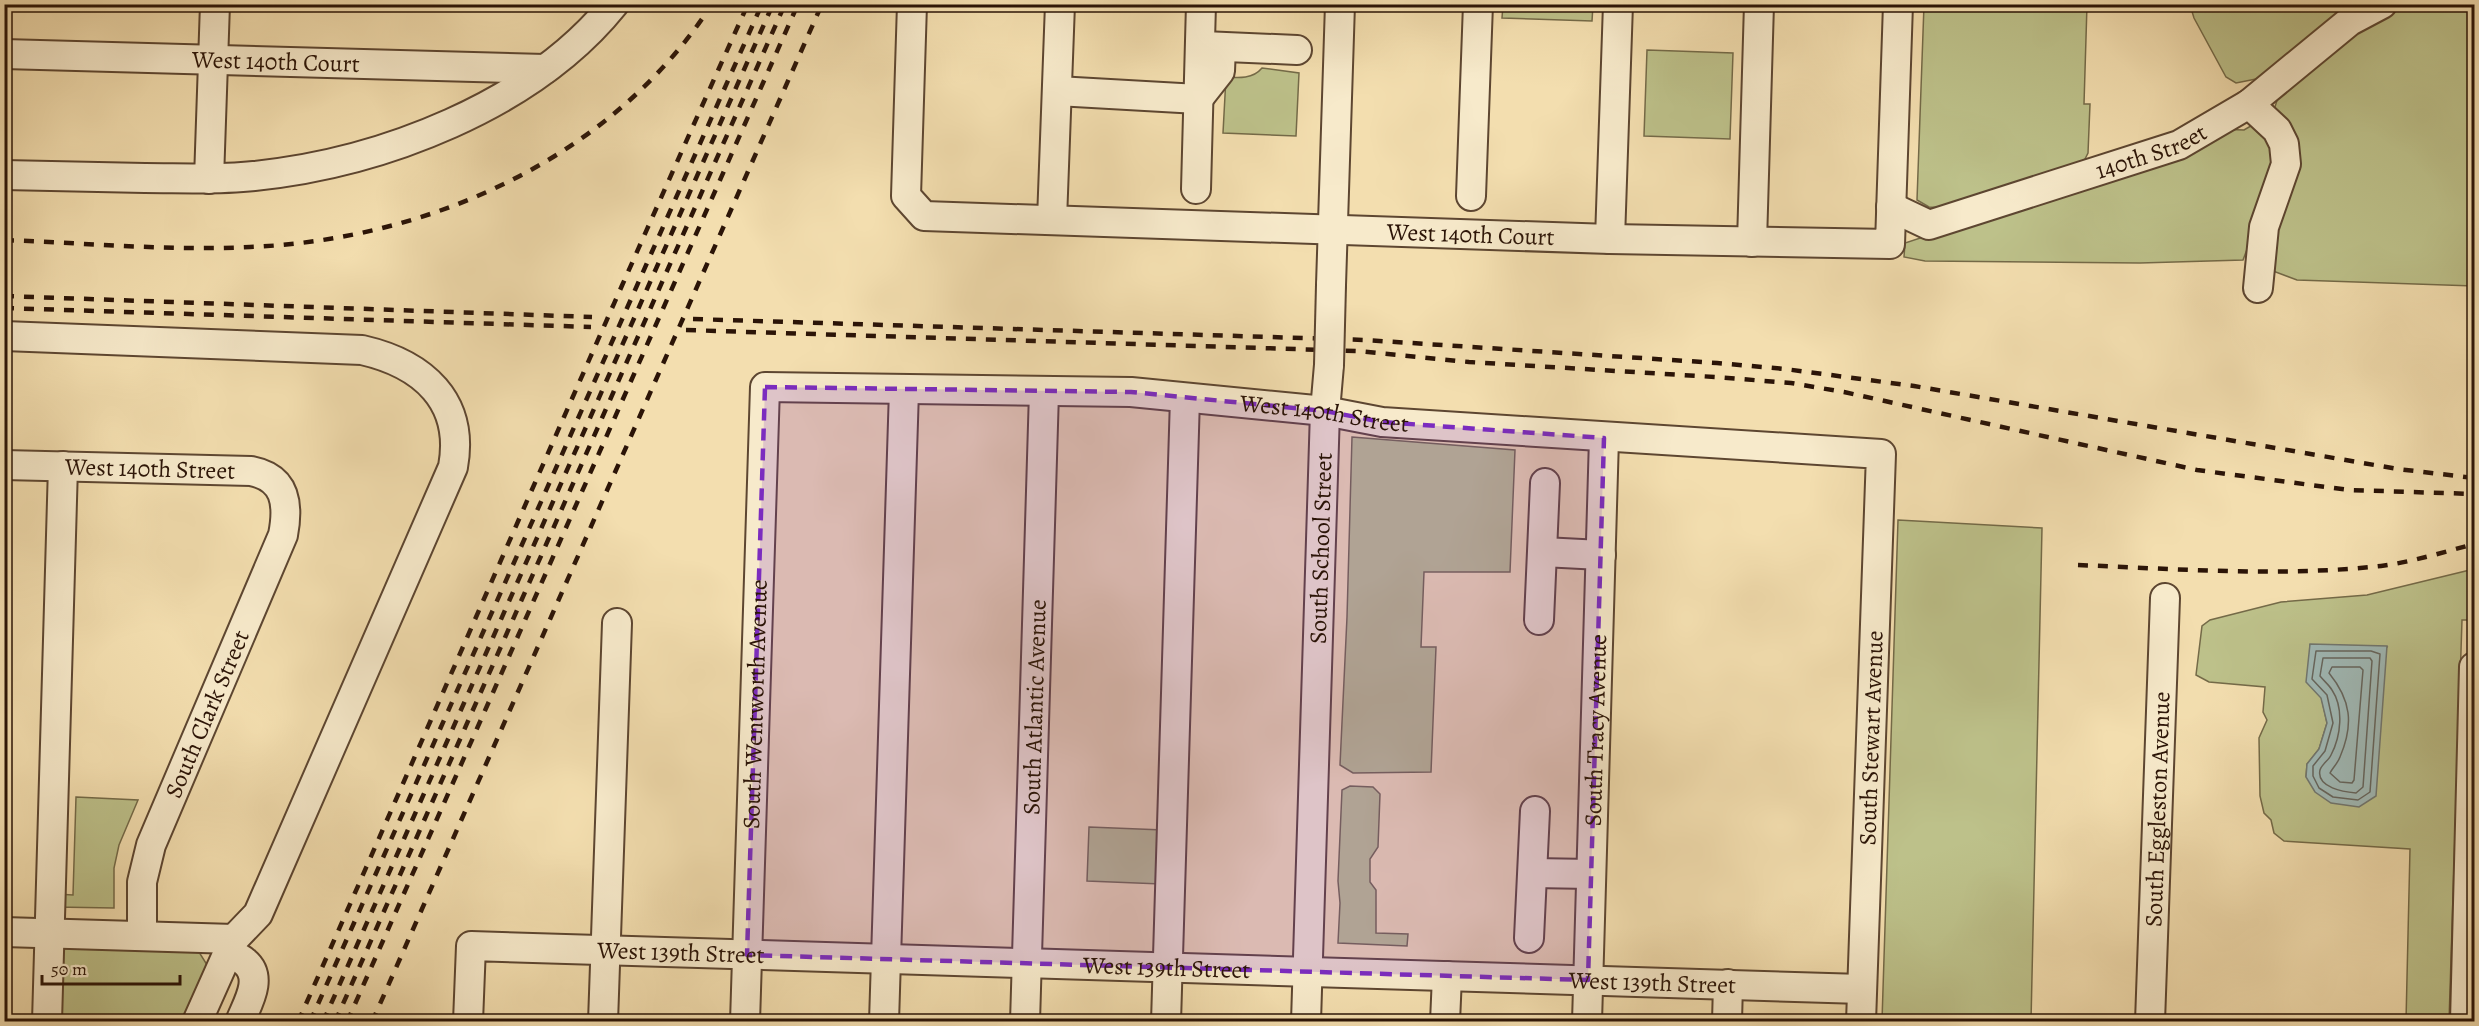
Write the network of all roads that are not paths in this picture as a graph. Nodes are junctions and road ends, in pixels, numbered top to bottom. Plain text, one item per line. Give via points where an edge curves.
1 (214, 4) edge
2 (614, 4) edge
3 (912, 4) edge
4 (1060, 4) edge
5 (1202, 4) edge
6 (1340, 4) edge
7 (1478, 4) edge
8 (1618, 4) edge
9 (1759, 4) edge
10 (1898, 4) edge
11 (2382, 4) edge
12 (1211, 47) junction
13 (1297, 50) dead end
14 (4, 54) edge
15 (213, 60) junction
16 (545, 69) junction
17 (1057, 92) junction
18 (1198, 99) junction
19 (2249, 104) junction
20 (4, 175) edge
21 (209, 179) junction
22 (1196, 189) dead end
23 (1471, 196) dead end
24 (1891, 207) junction
25 (1052, 220) junction
26 (1333, 230) junction
27 (1610, 239) junction
28 (1752, 242) junction
29 (2258, 288) dead end
30 (4, 336) edge
31 (765, 387) joint
32 (904, 390) junction
33 (1044, 392) junction
34 (1185, 398) junction
35 (1325, 411) junction
36 (1604, 438) junction
37 (1881, 454) joint
38 (4, 465) edge
39 (63, 466) junction
40 (1545, 483) dead end
41 (283, 495) joint
42 (1543, 552) junction
43 (1601, 555) junction
44 (2165, 598) dead end
45 (1539, 620) dead end
46 (617, 624) dead end
47 (2475, 667) edge
48 (1536, 811) dead end
49 (1533, 873) junction
50 (1591, 874) junction
51 (4, 932) edge
52 (50, 934) junction
53 (142, 936) junction
54 (1529, 938) dead end
55 (231, 946) junction
56 (606, 950) junction
57 (747, 955) junction
58 (886, 959) junction
59 (1027, 964) junction
60 (1167, 968) junction
61 (1307, 972) junction
62 (1447, 976) junction
63 (1588, 980) junction
64 (1728, 984) junction
65 (1862, 989) junction
66 (47, 1022) edge
67 (197, 1022) edge
68 (240, 1022) edge
69 (468, 1022) edge
70 (603, 1022) edge
71 (745, 1022) edge
72 (884, 1022) edge
73 (1025, 1022) edge
74 (1166, 1022) edge
75 (1306, 1022) edge
76 (1445, 1022) edge
77 (1587, 1022) edge
78 (1727, 1022) edge
79 (1861, 1022) edge
80 (2150, 1022) edge
81 (2465, 1022) edge

1 - 15 street
2 - 16 street via 572,50
3 - 25 street, West 140th Court via 906,196 924,216
4 - 17 street
5 - 12 street
6 - 26 street, South School Street
7 - 23 street
8 - 27 street
9 - 28 street
10 - 24 street
11 - 19 street, 140th Street via 2350,21
12 - 13 street
12 - 18 street
14 - 15 street, West 140th Court
15 - 16 street, West 140th Court
15 - 21 street
16 - 21 street via 493,103 375,152 311,168
17 - 18 street
17 - 25 street
18 - 22 street
19 - 24 street, 140th Street via 2179,145 1929,225
19 - 29 street via 2277,130 2284,144 2286,164 2264,227
20 - 21 street
24 - 28 street, West 140th Court via 1890,244
25 - 26 street, West 140th Court
26 - 27 street, West 140th Court
26 - 35 street, South School Street, bridge
27 - 28 street, West 140th Court
30 - 55 street via 362,350 392,358 417,371 435,389 449,413 457,446 453,467 258,914
31 - 32 street, West 140th Street
31 - 57 street, South Wentworth Avenue
32 - 33 street, West 140th Street
32 - 58 street
33 - 34 street, West 140th Street via 1131,392
33 - 59 street, South Atlantic Avenue
34 - 35 street, West 140th Street
34 - 60 street
35 - 36 street, West 140th Street via 1382,422
35 - 61 street, South School Street
36 - 37 street, West 140th Street
36 - 43 street, South Tracy Avenue
37 - 65 street, South Stewart Avenue
38 - 39 street, West 140th Street
39 - 41 street, West 140th Street via 251,471 270,477
39 - 52 street
40 - 42 street
41 - 53 street, South Clark Street via 287,508 284,535 148,855 142,882
42 - 43 street
42 - 45 street
43 - 50 street, South Tracy Avenue
44 - 80 street, South Eggleston Avenue
46 - 56 street
47 - 81 street
48 - 49 street
49 - 50 street
49 - 54 street
50 - 63 street, South Tracy Avenue
51 - 52 street
52 - 53 street
52 - 66 street
53 - 55 street
55 - 67 street
55 - 68 street via 255,976
56 - 57 street, West 139th Street
56 - 69 street, West 139th Street via 471,946
56 - 70 street
57 - 58 street, West 139th Street
57 - 71 street, South Wentworth Avenue
58 - 59 street, West 139th Street
58 - 72 street
59 - 60 street, West 139th Street
59 - 73 street, South Atlantic Avenue
60 - 61 street, West 139th Street
60 - 74 street
61 - 62 street, West 139th Street
61 - 75 street, South School Street
62 - 63 street, West 139th Street
62 - 76 street
63 - 64 street, West 139th Street
63 - 77 street, South Tracy Avenue
64 - 65 street, West 139th Street
64 - 78 street
65 - 79 street, South Stewart Avenue

